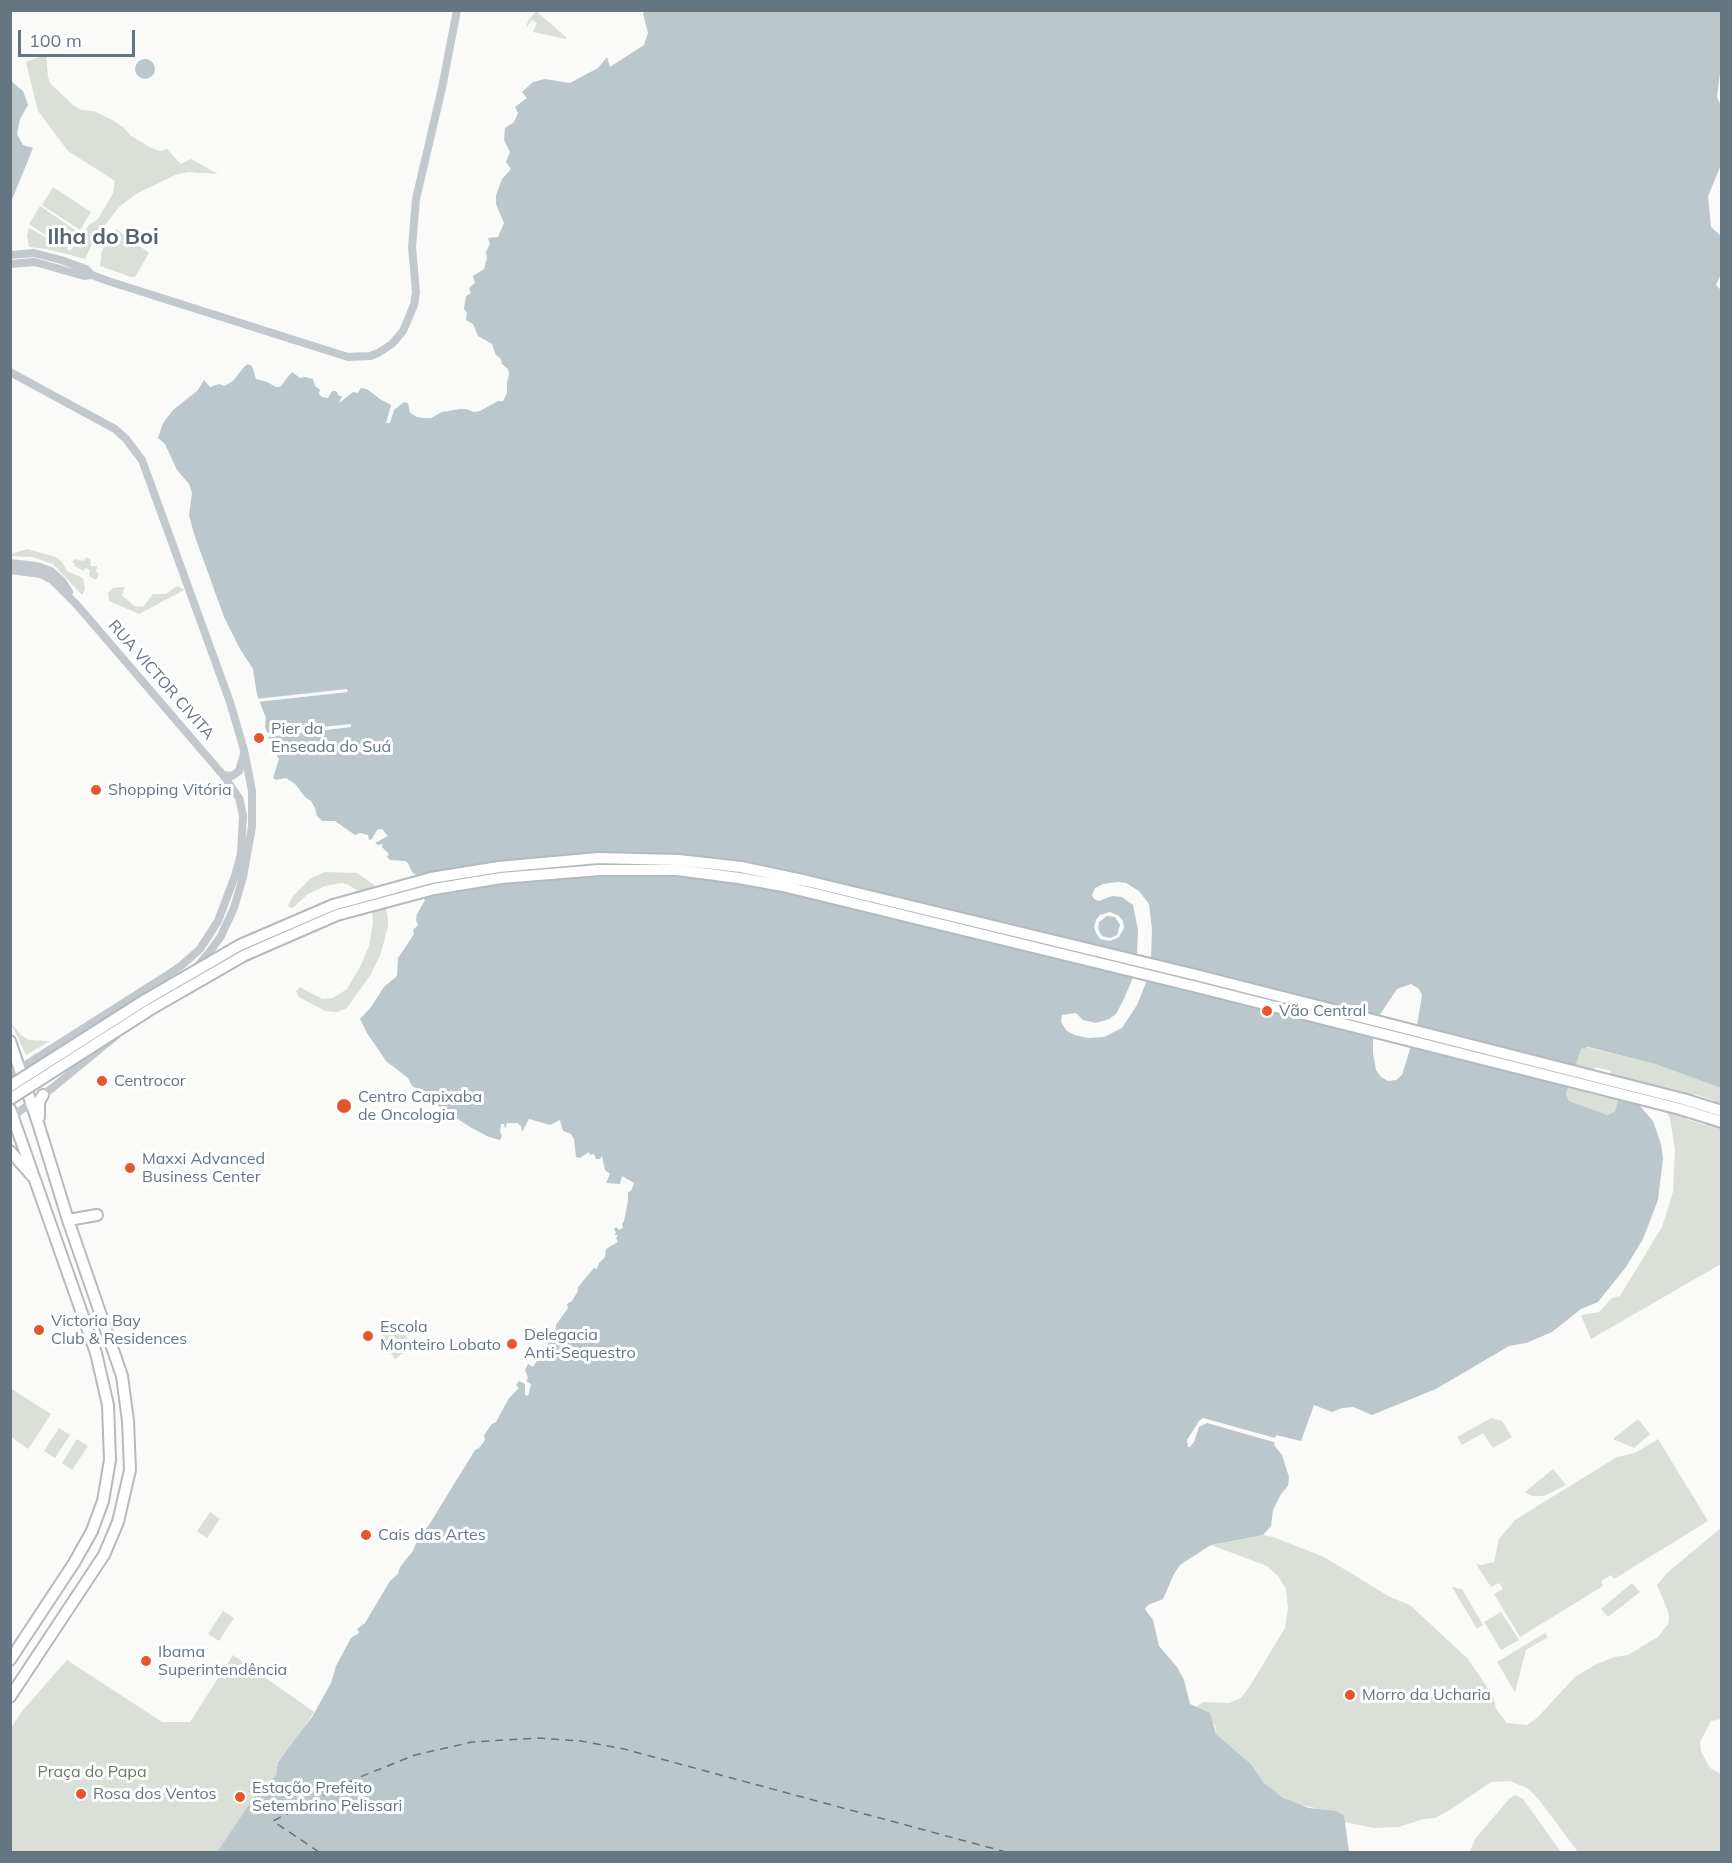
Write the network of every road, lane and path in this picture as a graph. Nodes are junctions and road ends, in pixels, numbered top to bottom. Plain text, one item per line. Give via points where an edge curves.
1 (457, 10) edge
2 (10, 255) edge
3 (10, 264) edge
4 (92, 275) junction
5 (10, 372) edge
6 (10, 563) edge
7 (10, 570) edge
8 (77, 605) junction
9 (244, 750) junction
10 (223, 775) junction
11 (10, 1041) edge
12 (15, 1072) edge
13 (10, 1086) edge
14 (43, 1095) junction
15 (10, 1099) edge
16 (31, 1103) junction
17 (1722, 1111) edge
18 (11, 1114) edge
19 (1722, 1122) edge
20 (39, 1126) junction
21 (10, 1151) edge
22 (37, 1182) junction
23 (98, 1215) dead end
24 (68, 1220) junction
25 (10, 1660) edge
26 (10, 1698) edge

1 - 4 street via 416,199 412,247 414,305 403,331 386,348 370,356 348,357
2 - 4 street via 34,254 61,260
3 - 4 street via 35,262
5 - 9 street via 115,429 142,460
6 - 8 street, RUA VICTOR CIVITA via 51,571
7 - 8 street, RUA VICTOR CIVITA via 40,574 52,580
8 - 10 street, RUA VICTOR CIVITA
9 - 10 street via 239,771 232,776
9 - 14 street via 252,791 251,840 234,908 221,936 179,986
10 - 12 street, RUA VICTOR CIVITA via 239,798 243,815 241,854 225,905 210,935 182,965
11 - 12 main road
12 - 16 main road
13 - 17 main road, bridge via 221,954 333,905 411,882 479,869 638,858 718,863 786,876 1427,1033
14 - 16 street
14 - 20 main road via 38,1108
15 - 19 main road, bridge via 226,964 337,915 414,893 481,880 638,869 716,874 783,886 1425,1043
16 - 18 street
16 - 20 main road
18 - 22 main road
20 - 24 main road
21 - 22 main road
22 - 25 main road via 96,1353 108,1405 110,1460 103,1501 92,1531
23 - 24 main road
24 - 26 main road via 122,1376 130,1470 118,1522 104,1555

